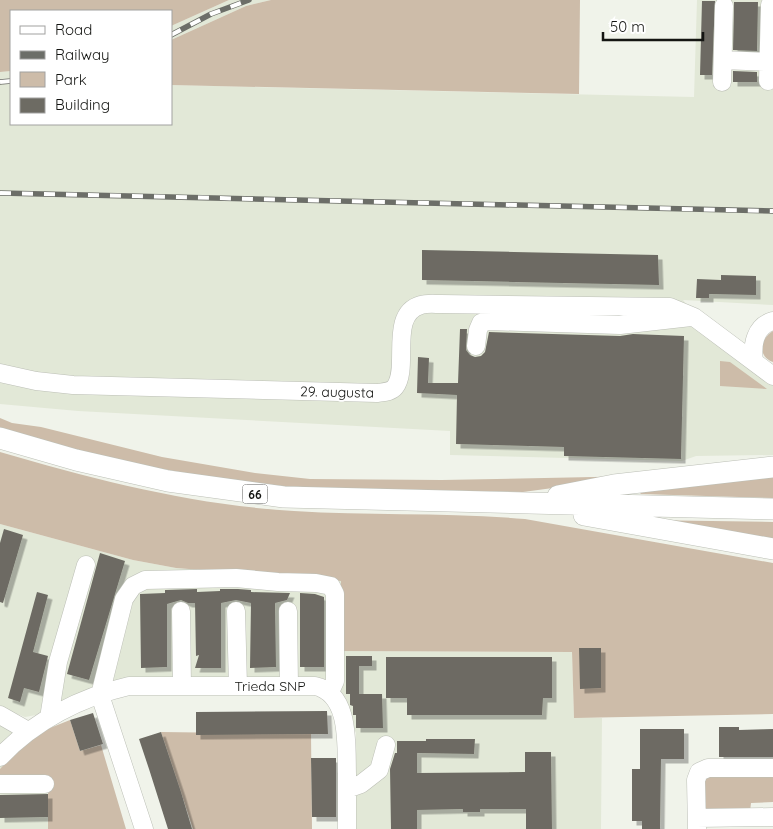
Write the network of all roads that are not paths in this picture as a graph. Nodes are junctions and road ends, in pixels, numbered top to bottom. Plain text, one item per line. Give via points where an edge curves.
1 (770, 4) dead end
2 (724, 6) dead end
3 (723, 60) junction
4 (771, 62) edge
5 (768, 81) dead end
6 (722, 82) dead end
7 (694, 317) junction
8 (773, 321) edge
9 (476, 346) dead end
10 (767, 371) edge
11 (0, 373) edge
12 (0, 438) edge
13 (773, 467) edge
14 (517, 504) junction
15 (773, 509) edge
16 (773, 549) edge
17 (86, 565) dead end
18 (236, 611) dead end
19 (288, 611) dead end
20 (181, 612) dead end
21 (182, 686) junction
22 (238, 686) junction
23 (289, 686) junction
24 (330, 692) junction
25 (100, 695) junction
26 (0, 715) edge
27 (49, 718) junction
28 (28, 732) junction
29 (386, 746) dead end
30 (0, 757) edge
31 (773, 768) edge
32 (0, 784) edge
33 (45, 784) dead end
34 (347, 788) junction
35 (773, 817) edge
36 (697, 823) edge
37 (144, 829) edge
38 (347, 829) edge

1 - 4 street
2 - 3 street
3 - 4 street
3 - 6 street
4 - 5 street
7 - 9 street via 620,325 488,321 481,323
7 - 10 street, 29. augusta
7 - 11 street, 29. augusta via 670,308 421,304 412,310 404,323 395,388 377,393 73,385
8 - 10 street via 757,332 752,351
12 - 14 main road, 66 via 130,473 252,494
13 - 14 main road via 614,485
14 - 15 main road, 66
14 - 16 main road
17 - 27 street via 58,662
18 - 22 street
19 - 23 street
20 - 21 street
21 - 22 street, Trieda SNP
21 - 25 street, Trieda SNP via 129,686
22 - 23 street, Trieda SNP
23 - 24 street, Trieda SNP via 315,686
24 - 25 street via 335,681 335,594 331,586 236,578 144,580 133,586 124,599
24 - 34 street via 346,728
25 - 27 street, Trieda SNP
25 - 37 street
26 - 28 street
27 - 28 street, Trieda SNP
28 - 30 street, Trieda SNP
29 - 34 street via 379,770 361,784
31 - 36 street via 708,768 699,772 696,780
32 - 33 street
34 - 38 street
35 - 36 street

